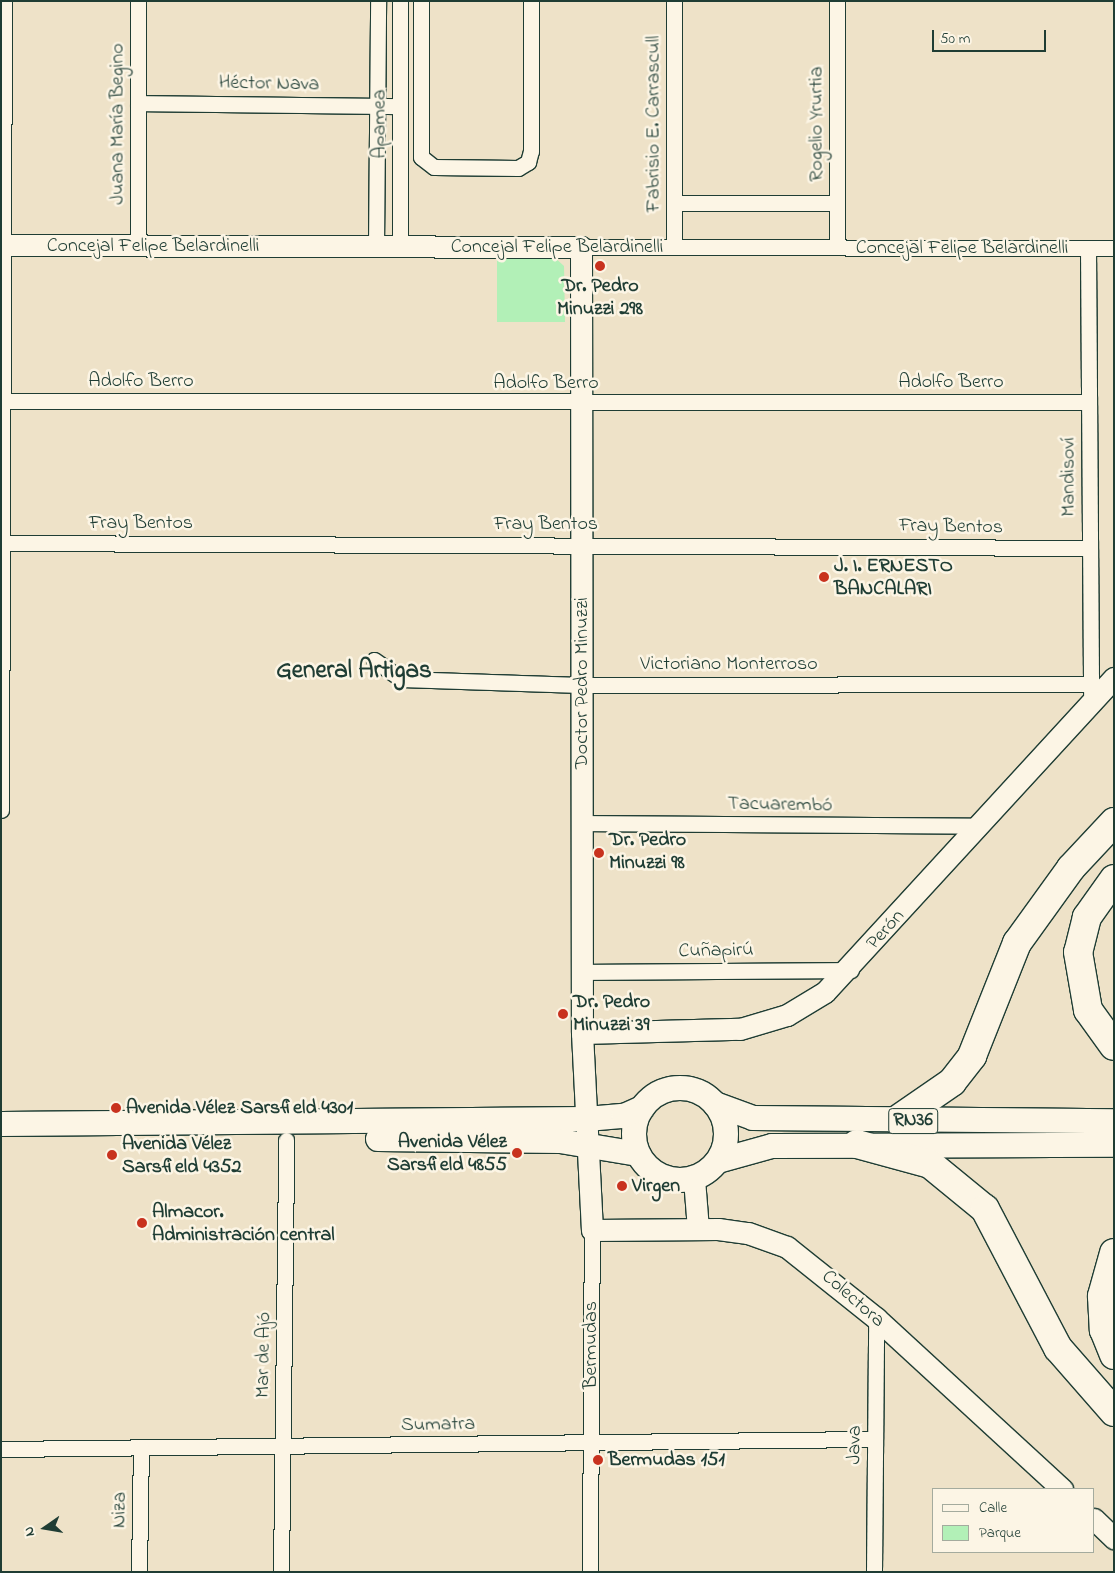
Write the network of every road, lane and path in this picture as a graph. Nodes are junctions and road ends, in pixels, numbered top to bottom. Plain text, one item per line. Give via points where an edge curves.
1 (4, 1) edge
2 (138, 1) edge
3 (378, 1) edge
4 (400, 1) edge
5 (421, 1) edge
6 (531, 1) edge
7 (674, 1) edge
8 (837, 1) edge
9 (2, 102) edge
10 (138, 103) junction
11 (377, 105) junction
12 (400, 106) junction
13 (674, 203) junction
14 (837, 203) junction
15 (2, 245) edge
16 (138, 246) junction
17 (376, 246) junction
18 (400, 247) junction
19 (581, 247) junction
20 (674, 247) junction
21 (837, 247) junction
22 (1088, 248) junction
23 (1114, 248) edge
24 (3, 401) junction
25 (1089, 402) junction
26 (581, 404) junction
27 (2, 543) edge
28 (581, 544) junction
29 (1090, 548) junction
30 (374, 660) dead end
31 (1114, 678) edge
32 (581, 684) junction
33 (1090, 684) junction
34 (1090, 706) junction
35 (1, 810) edge
36 (1114, 822) edge
37 (582, 823) junction
38 (978, 826) junction
39 (1114, 878) edge
40 (850, 970) junction
41 (582, 972) junction
42 (582, 1033) junction
43 (1114, 1046) edge
44 (715, 1104) junction
45 (642, 1108) junction
46 (587, 1119) junction
47 (897, 1120) junction
48 (1114, 1121) edge
49 (1, 1124) edge
50 (1, 1139) edge
51 (286, 1140) junction
52 (857, 1144) junction
53 (590, 1145) junction
54 (1114, 1145) edge
55 (638, 1154) junction
56 (718, 1161) junction
57 (694, 1179) junction
58 (698, 1229) junction
59 (592, 1230) junction
60 (1114, 1253) edge
61 (876, 1318) junction
62 (1114, 1355) edge
63 (1114, 1412) edge
64 (875, 1440) junction
65 (590, 1443) junction
66 (283, 1446) junction
67 (141, 1448) junction
68 (1, 1449) edge
69 (1061, 1488) edge
70 (1095, 1520) edge
71 (1114, 1538) edge
72 (139, 1572) edge
73 (281, 1572) edge
74 (590, 1572) edge
75 (874, 1572) edge

1 - 9 street
2 - 10 street, Juana María Begino
3 - 11 street, Apamea
4 - 12 street, Apamea
5 - 6 street via 421,157 434,167 518,168 528,162 531,151
7 - 13 street, Fabrisio E. Carrascull
8 - 14 street, Rogelio Yrurtia
9 - 15 street
10 - 11 street, Héctor Nava
10 - 16 street, Juana María Begino
11 - 12 street, Héctor Nava
11 - 17 street, Apamea
12 - 18 street, Apamea
13 - 14 street
13 - 20 street, Fabrisio E. Carrascull
14 - 21 street, Rogelio Yrurtia
15 - 16 main road, Concejal Felipe Belardinelli
15 - 24 street
16 - 17 main road, Concejal Felipe Belardinelli
17 - 18 main road, Concejal Felipe Belardinelli
18 - 19 main road, Concejal Felipe Belardinelli
19 - 20 street, Concejal Felipe Belardinelli
19 - 26 main road, Doctor Pedro Minuzzi
20 - 21 street, Concejal Felipe Belardinelli
21 - 22 street, Concejal Felipe Belardinelli
22 - 23 street, Concejal Felipe Belardinelli
22 - 25 street, Mandisoví
24 - 26 street, Adolfo Berro
24 - 27 street
25 - 26 street, Adolfo Berro
25 - 29 street, Mandisoví
26 - 28 main road, Doctor Pedro Minuzzi
27 - 28 street, Fray Bentos
27 - 35 street
28 - 29 street, Fray Bentos
28 - 32 main road, Doctor Pedro Minuzzi
29 - 33 street, Mandisoví
30 - 32 street, Victoriano Monterroso via 400,679
31 - 34 main road, Perón
32 - 33 street, Victoriano Monterroso
32 - 37 main road, Doctor Pedro Minuzzi
33 - 34 street, Mandisoví
34 - 38 main road, Perón
36 - 47 highway via 1071,868 1018,943 972,1056 952,1082
37 - 38 street, Tacuarembó
37 - 41 main road, Doctor Pedro Minuzzi
38 - 40 main road, Perón
39 - 43 highway via 1087,917 1078,971 1088,1010
40 - 41 street, Cuñapirú
40 - 42 main road, Perón via 803,1007 740,1029
41 - 42 main road, Doctor Pedro Minuzzi
42 - 46 main road, Doctor Pedro Minuzzi
44 - 45 main road, RN36 via 696,1090 678,1088 660,1092
44 - 47 main road, RN36 via 753,1118
44 - 56 main road via 727,1138
45 - 46 main road, RN36 via 624,1116
45 - 55 main road via 634,1130
46 - 49 main road, RN36
46 - 53 main road, Bermudas
47 - 48 main road, RN36
50 - 51 main road
51 - 53 main road via 460,1138
51 - 66 street, Mar de Ajó
52 - 54 main road, RN36
52 - 56 main road, RN36 via 772,1146
52 - 63 highway via 930,1164 985,1208 1053,1341
53 - 55 main road
53 - 59 main road, Bermudas
55 - 57 main road via 664,1178
56 - 57 main road, RN36
57 - 58 main road
58 - 59 main road, Colectora
58 - 61 main road, Colectora via 748,1233 787,1247 824,1272
59 - 65 street, Bermudas
60 - 62 highway via 1105,1276 1102,1315
61 - 64 street, Java
61 - 69 main road, Colectora
64 - 65 street, Sumatra
64 - 75 street, Java
65 - 66 street, Sumatra
65 - 74 street, Bermudas
66 - 67 street, Sumatra
66 - 73 street, Mar de Ajó
67 - 68 street, Sumatra
67 - 72 street, Niza
70 - 71 main road

